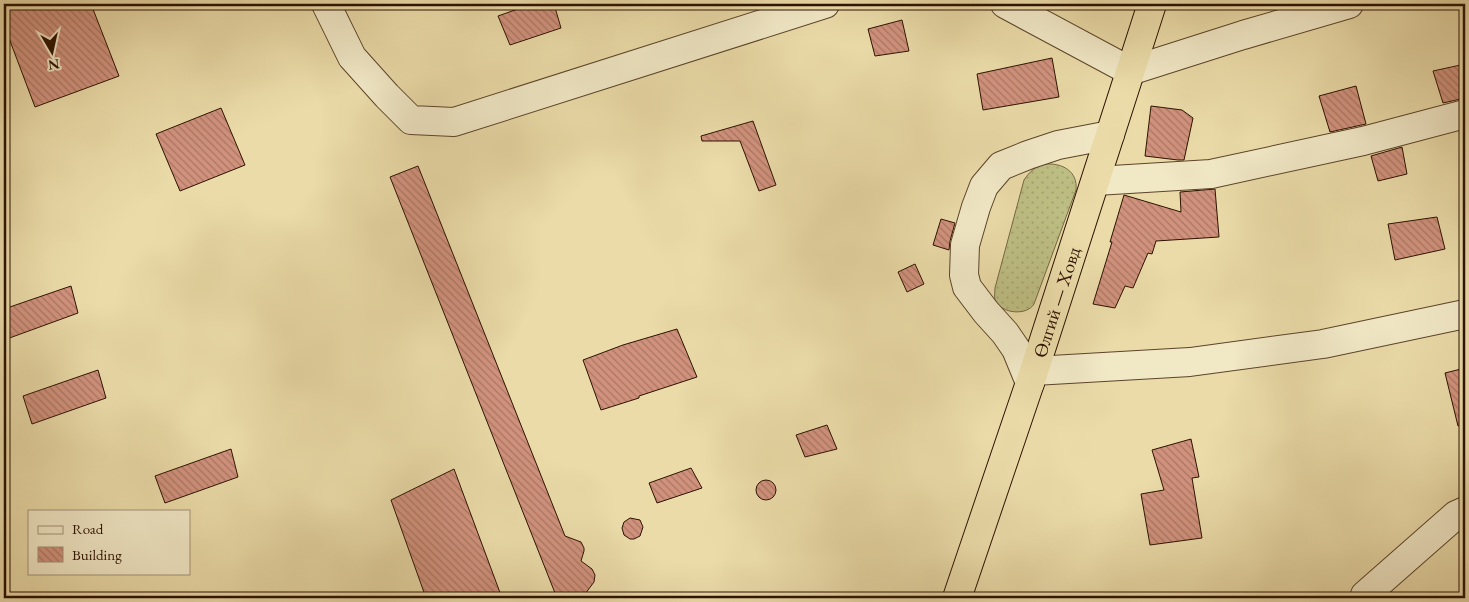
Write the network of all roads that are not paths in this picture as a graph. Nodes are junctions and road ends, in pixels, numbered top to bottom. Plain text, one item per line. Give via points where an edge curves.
1 (326, 4) edge
2 (825, 4) edge
3 (1005, 4) edge
4 (1152, 4) edge
5 (1349, 4) edge
6 (1130, 71) junction
7 (1465, 114) edge
8 (1110, 135) junction
9 (1096, 181) junction
10 (1465, 314) edge
11 (1032, 377) junction
12 (1465, 511) edge
13 (1367, 597) edge
14 (957, 598) edge

1 - 2 street via 352,57 411,120 454,122
3 - 6 street
4 - 6 highway, Өлгий — Ховд
5 - 6 street
6 - 8 highway, Өлгий — Ховд
7 - 9 street via 1363,141 1211,174
8 - 9 highway, Өлгий — Ховд
8 - 11 street via 1058,145 1001,166 984,186 976,207 965,245 967,287 1005,333
9 - 11 highway, Өлгий — Ховд
10 - 11 street via 1323,344 1190,362
11 - 14 highway, Өлгий — Ховд
12 - 13 street via 1456,515

